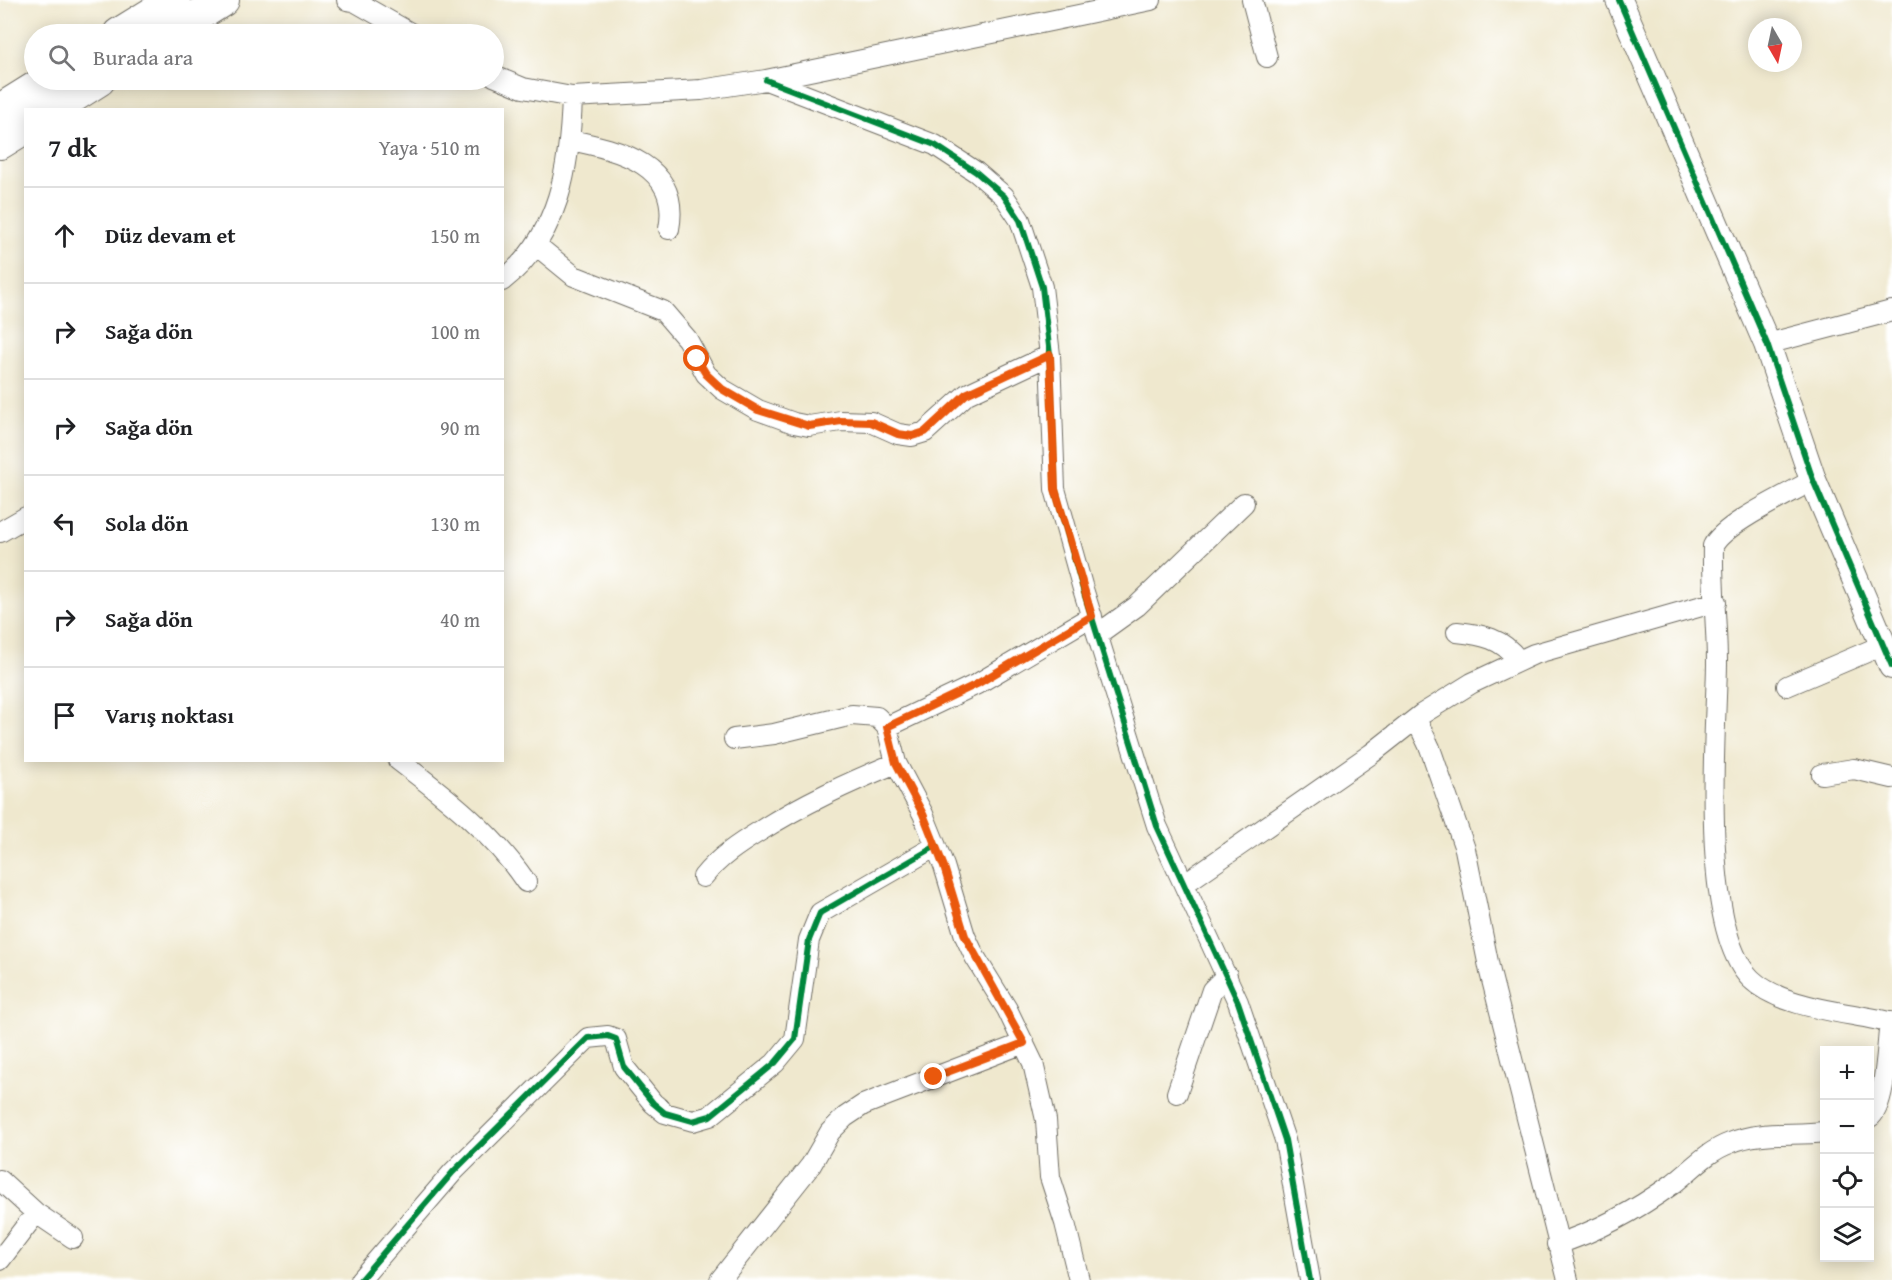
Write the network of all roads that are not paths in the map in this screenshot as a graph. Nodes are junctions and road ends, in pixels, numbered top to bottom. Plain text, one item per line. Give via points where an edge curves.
1 (174, 0) edge
2 (223, 0) edge
3 (351, 0) edge
4 (1151, 0) edge
5 (1252, 0) edge
6 (1619, 0) edge
7 (135, 24) edge
8 (186, 24) edge
9 (394, 24) edge
10 (1267, 57) dead end
11 (504, 80) edge
12 (766, 80) junction
13 (32, 90) edge
14 (83, 90) edge
15 (572, 98) junction
16 (55, 108) edge
17 (0, 110) edge
18 (24, 128) edge
19 (570, 140) junction
20 (0, 143) edge
21 (669, 229) dead end
22 (536, 245) junction
23 (506, 274) edge
24 (1892, 311) edge
25 (1767, 344) junction
26 (1050, 355) junction
27 (1813, 480) junction
28 (1244, 503) dead end
29 (24, 518) edge
30 (0, 532) edge
31 (1716, 602) junction
32 (1095, 625) junction
33 (1457, 632) dead end
34 (1887, 656) edge
35 (1518, 660) junction
36 (1787, 686) dead end
37 (1416, 719) junction
38 (887, 727) junction
39 (734, 740) dead end
40 (400, 762) edge
41 (896, 763) junction
42 (1822, 774) dead end
43 (1892, 778) edge
44 (936, 846) junction
45 (703, 876) dead end
46 (526, 882) dead end
47 (1184, 884) junction
48 (1227, 975) junction
49 (1891, 1022) edge
50 (1024, 1043) junction
51 (1177, 1093) dead end
52 (1874, 1114) edge
53 (1820, 1132) edge
54 (0, 1180) edge
55 (36, 1213) junction
56 (74, 1238) dead end
57 (1557, 1244) junction
58 (0, 1260) edge
59 (360, 1280) edge
60 (720, 1280) edge
61 (1078, 1280) edge
62 (1310, 1280) edge
63 (1568, 1280) edge

1 - 7 main road
2 - 8 main road
3 - 9 street
4 - 12 street
5 - 10 street
6 - 25 street
11 - 15 street
12 - 15 street via 701,90
12 - 26 street via 935,146 976,172 1004,196 1020,220 1033,254 1042,287
13 - 17 main road
14 - 16 main road
15 - 19 street
18 - 20 main road
19 - 21 street via 609,148 649,169 669,193
19 - 22 street via 561,191
22 - 23 street
22 - 26 street via 574,276 663,311 687,339 706,374 722,389 758,410 801,425 858,420 912,436 925,432 966,394
24 - 25 street
25 - 27 street
26 - 32 street via 1055,489
27 - 31 street via 1717,537 1713,546
27 - 34 street
28 - 32 street via 1137,606
29 - 30 street
31 - 35 street
31 - 49 street via 1712,785 1719,883 1729,945 1744,971 1769,992 1800,1003
32 - 38 street
32 - 47 street via 1157,826
33 - 35 street via 1486,635 1509,648
34 - 36 street
35 - 37 street via 1472,683
37 - 47 street
37 - 57 street via 1434,758 1465,849 1490,972
38 - 39 street via 877,717 852,715
38 - 41 street
40 - 46 street via 493,840
41 - 44 street
41 - 45 street via 805,803 735,847
42 - 43 street via 1854,769
44 - 50 street via 970,946
44 - 59 street via 820,913 809,940 795,1039 775,1063 710,1116 693,1120 664,1113 624,1067 616,1039 588,1038 453,1172
47 - 48 street
48 - 51 street via 1212,990
48 - 62 street via 1285,1140
49 - 52 street via 1880,1100
50 - 60 street via 888,1095 844,1117
50 - 61 street via 1043,1103 1050,1177
53 - 57 street via 1766,1135 1730,1143 1643,1204 1588,1234
54 - 55 street
55 - 56 street
55 - 58 street
57 - 63 street

